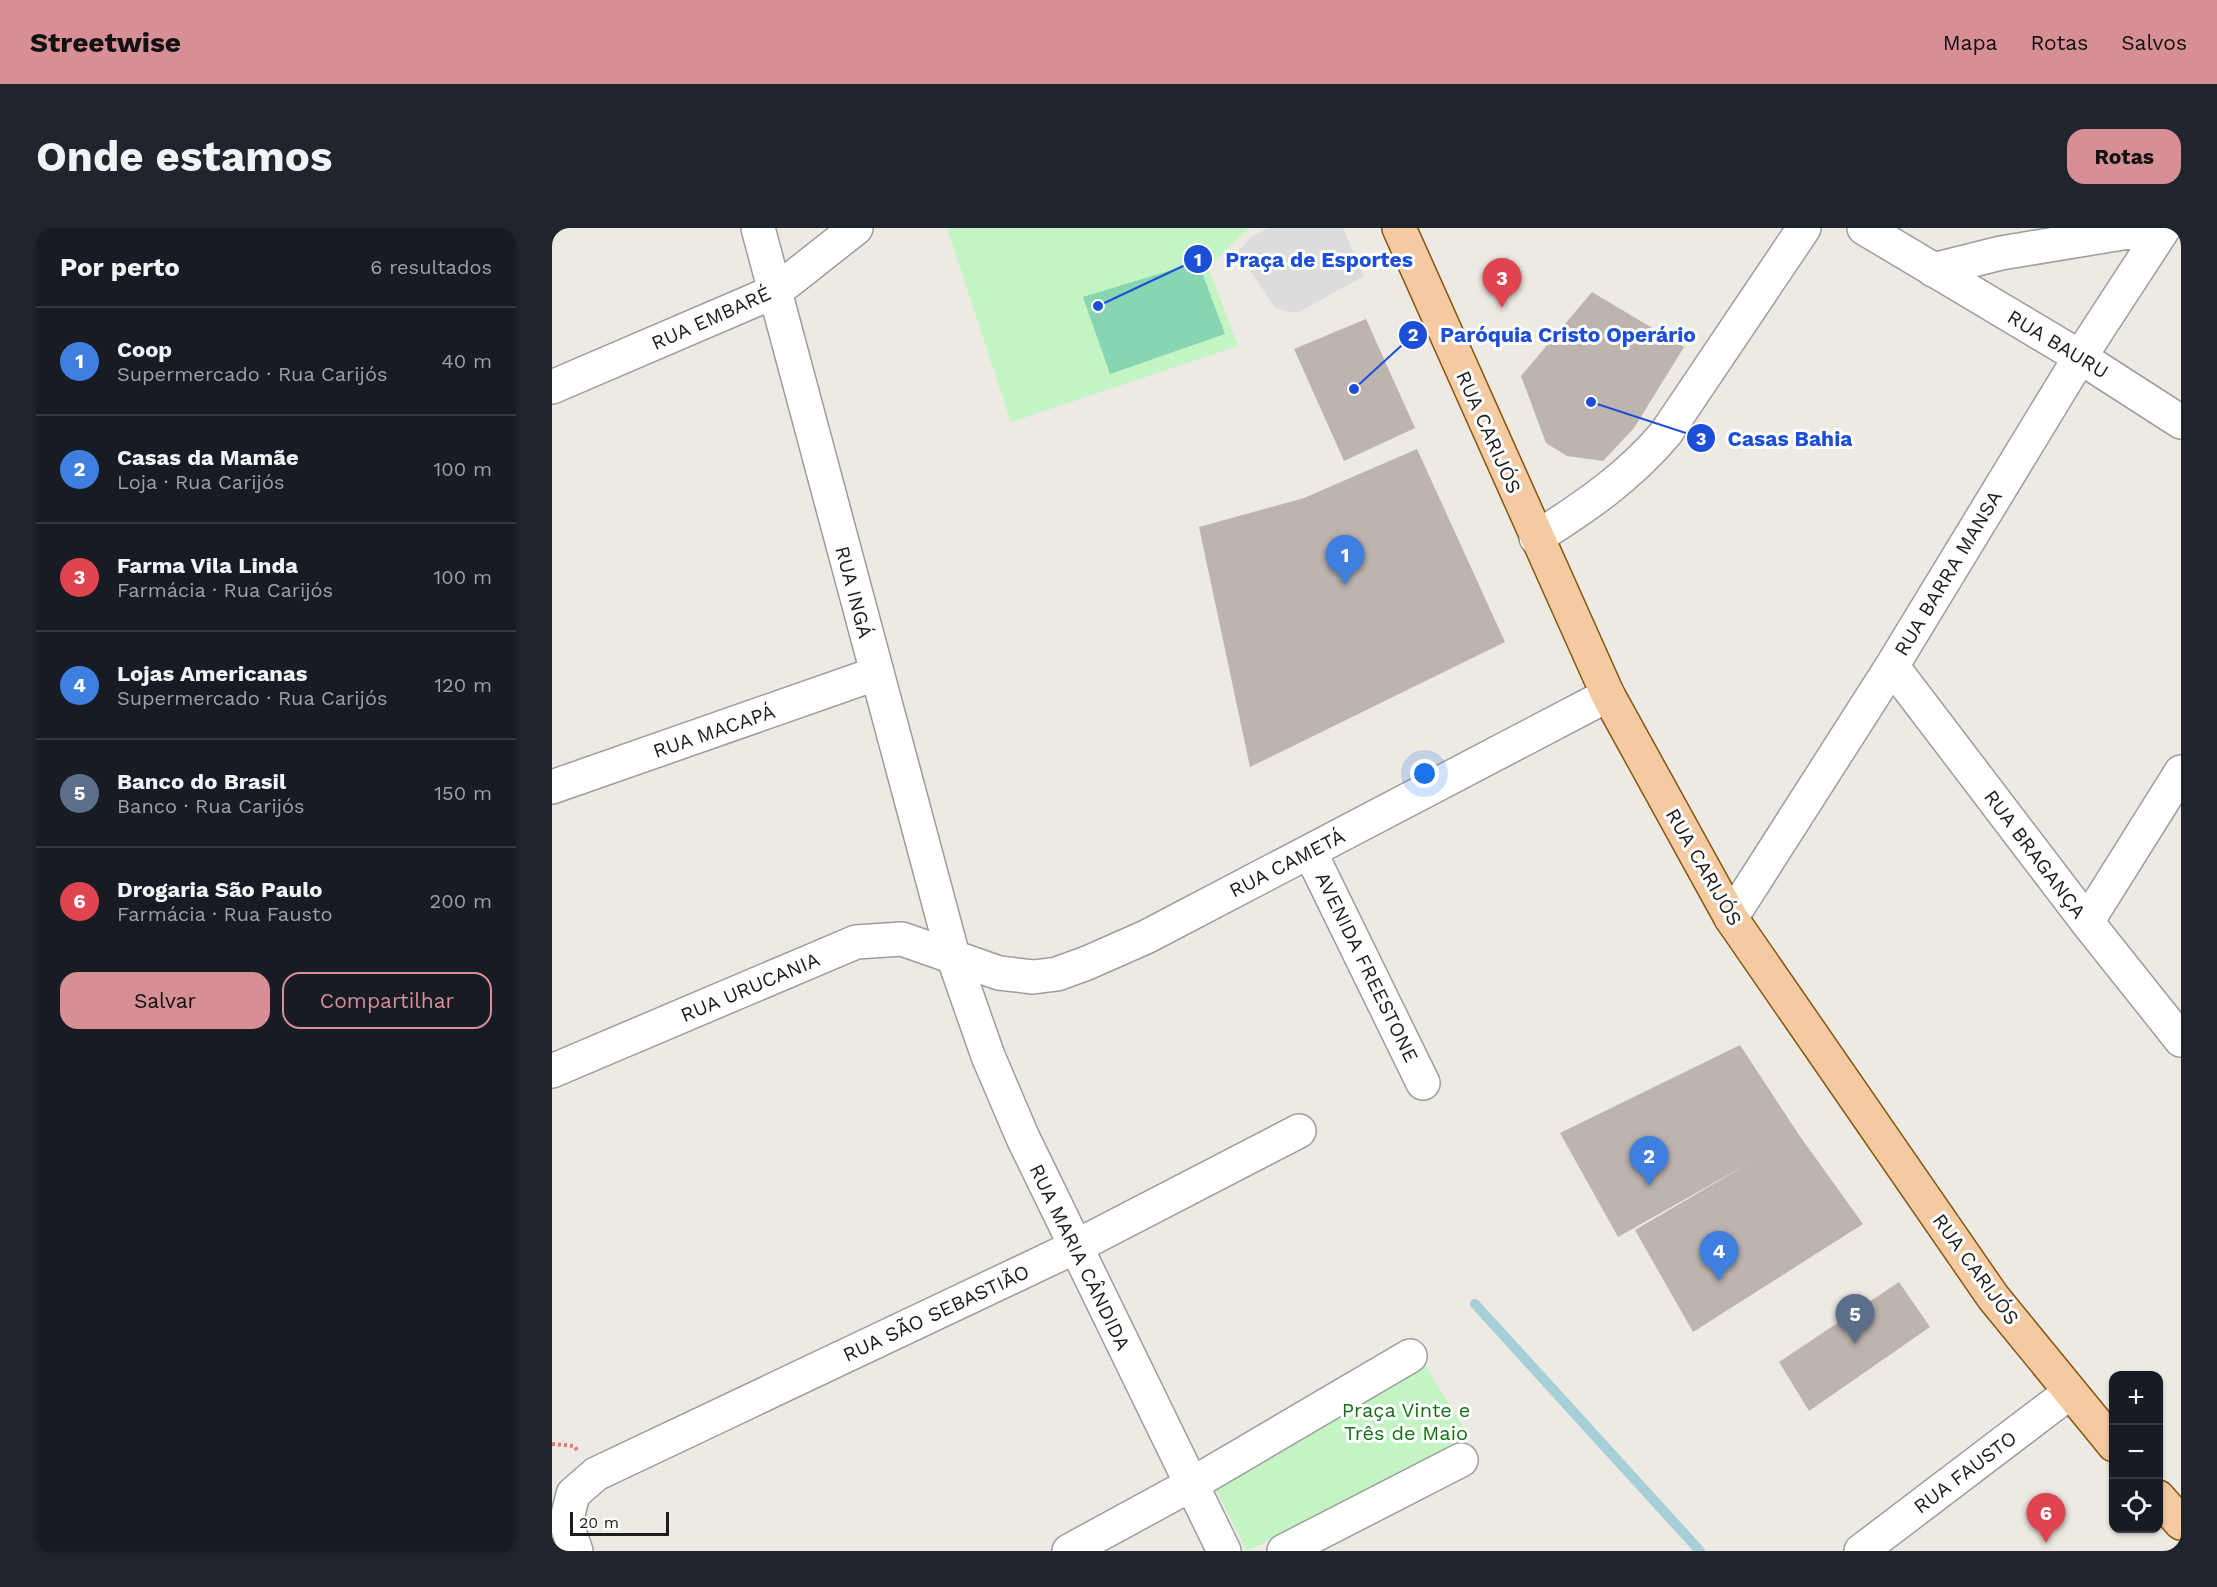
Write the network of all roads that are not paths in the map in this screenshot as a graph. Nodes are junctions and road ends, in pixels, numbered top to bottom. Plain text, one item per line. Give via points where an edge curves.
1 (758, 228) edge
2 (856, 228) edge
3 (1399, 228) edge
4 (1804, 228) edge
5 (1864, 228) edge
6 (2153, 228) edge
7 (2164, 228) edge
8 (1933, 270) junction
9 (776, 291) junction
10 (2080, 357) junction
11 (552, 387) edge
12 (2181, 422) edge
13 (1536, 538) junction
14 (1892, 666) junction
15 (875, 675) junction
16 (1608, 695) junction
17 (2181, 772) edge
18 (552, 787) edge
19 (1310, 852) junction
20 (1731, 918) junction
21 (2087, 922) junction
22 (953, 956) junction
23 (2181, 1040) edge
24 (552, 1071) edge
25 (1423, 1083) dead end
26 (1299, 1131) dead end
27 (1074, 1247) junction
28 (1410, 1356) dead end
29 (2069, 1393) junction
30 (2109, 1439) edge
31 (1461, 1460) dead end
32 (1192, 1484) junction
33 (2163, 1503) edge
34 (2181, 1523) edge
35 (576, 1551) edge
36 (1069, 1551) edge
37 (1224, 1551) edge
38 (1284, 1551) edge
39 (1861, 1551) edge

1 - 9 street, RUA INGÁ
2 - 9 street, RUA EMBARÉ
3 - 13 main road, RUA CARIJÓS
4 - 13 street via 1666,433 1642,462 1599,498
5 - 8 street, RUA BAURU
6 - 8 street via 2001,253
7 - 10 street, RUA BARRA MANSA
8 - 10 street, RUA BAURU
9 - 11 street, RUA EMBARÉ
9 - 15 street, RUA INGÁ
10 - 12 street, RUA BAURU
10 - 14 street, RUA BARRA MANSA
13 - 16 main road, RUA CARIJÓS
14 - 20 street, RUA BARRA MANSA
14 - 21 street, RUA BRAGANÇA
15 - 18 street, RUA MACAPÁ
15 - 22 street, RUA INGÁ
16 - 19 street, RUA CAMETÁ
16 - 20 main road, RUA CARIJÓS
17 - 21 street
19 - 22 street, RUA CAMETÁ via 1146,937 1058,974 1033,977 999,973
19 - 25 street, AVENIDA FREESTONE
20 - 29 main road, RUA CARIJÓS via 1993,1297
21 - 23 street, RUA BRAGANÇA
22 - 24 street, RUA URUCANIA via 902,939 856,942
22 - 27 street, RUA MARIA CÂNDIDA via 988,1056
26 - 27 street, RUA SÃO SEBASTIÃO
27 - 32 street, RUA MARIA CÂNDIDA
27 - 35 street, RUA SÃO SEBASTIÃO via 596,1474 573,1494 566,1523
28 - 32 street
29 - 30 main road, RUA CARIJÓS
29 - 39 street, RUA FAUSTO
31 - 38 street
32 - 36 street
32 - 37 street, RUA MARIA CÂNDIDA
33 - 34 main road

